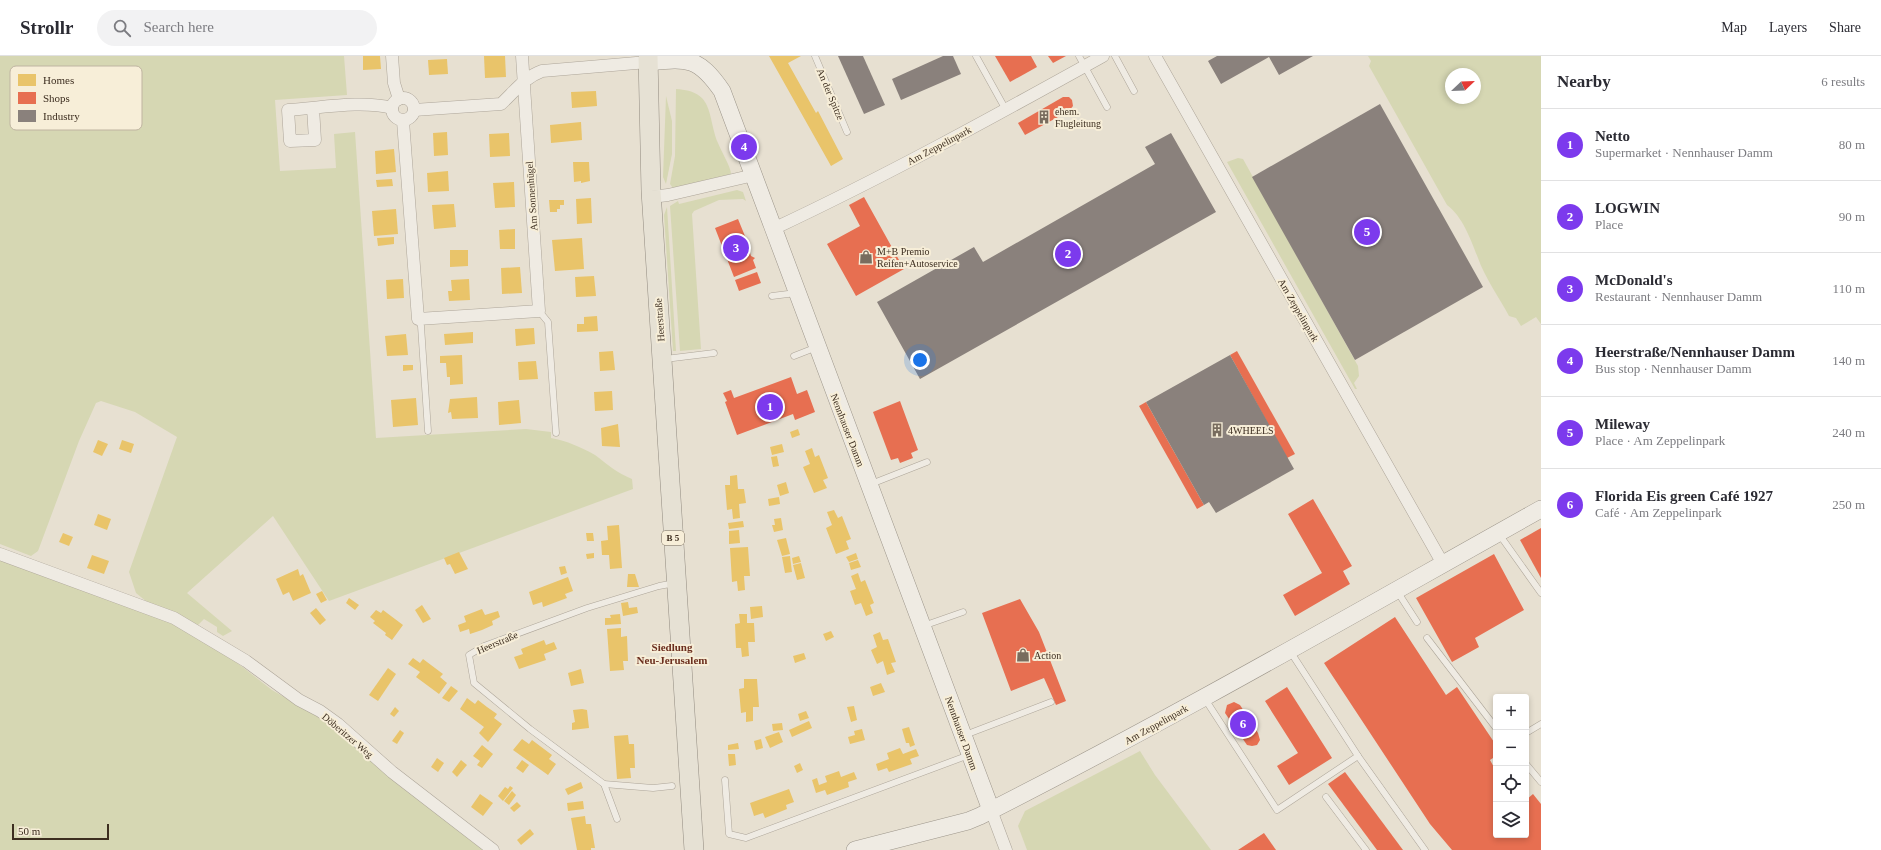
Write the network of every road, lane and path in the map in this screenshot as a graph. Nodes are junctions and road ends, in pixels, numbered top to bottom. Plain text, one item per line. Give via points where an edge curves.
1 (392, 56) edge
2 (522, 56) edge
3 (815, 56) edge
4 (976, 56) edge
5 (1103, 56) edge
6 (1115, 56) edge
7 (1155, 56) edge
8 (648, 59) edge
9 (1081, 61) edge
10 (523, 82) junction
11 (1134, 91) dead end
12 (396, 104) junction
13 (1106, 107) dead end
14 (313, 108) dead end
15 (414, 110) junction
16 (1006, 110) junction
17 (403, 121) junction
18 (847, 132) dead end
19 (754, 175) junction
20 (651, 197) junction
21 (773, 229) junction
22 (797, 293) junction
23 (772, 296) dead end
24 (539, 311) junction
25 (418, 319) junction
26 (817, 346) junction
27 (714, 353) dead end
28 (794, 356) dead end
29 (661, 359) junction
30 (428, 431) dead end
31 (556, 433) dead end
32 (927, 462) dead end
33 (869, 485) junction
34 (1541, 508) edge
35 (1498, 533) junction
36 (0, 554) edge
37 (1443, 564) junction
38 (676, 583) junction
39 (1396, 590) junction
40 (1541, 593) edge
41 (963, 612) dead end
42 (1417, 622) dead end
43 (922, 626) junction
44 (1428, 638) dead end
45 (1289, 650) junction
46 (1204, 698) junction
47 (1051, 702) dead end
48 (1493, 724) edge
49 (1541, 724) edge
50 (1529, 731) edge
51 (963, 736) junction
52 (970, 754) junction
53 (1358, 756) junction
54 (1528, 766) edge
55 (725, 780) dead end
56 (1541, 782) edge
57 (604, 784) junction
58 (672, 786) dead end
59 (1326, 797) dead end
60 (991, 810) junction
61 (617, 819) dead end
62 (893, 845) edge
63 (493, 850) edge
64 (694, 850) edge
65 (855, 850) edge
66 (1006, 850) edge
67 (1366, 850) edge
68 (1425, 850) edge

1 - 12 street
2 - 10 street, Am Sonnenhügel
3 - 18 lane, An der Spitze
4 - 16 lane
5 - 9 street, Am Zeppelinpark
6 - 11 lane
7 - 37 street, Am Zeppelinpark
8 - 10 street via 542,71
8 - 19 main road, Nennhauser Damm via 688,60 700,63 722,91
8 - 20 main road, Heerstraße / B 5
9 - 13 lane
9 - 16 street, Am Zeppelinpark
10 - 15 street via 501,104
10 - 24 street, Am Sonnenhügel
12 - 14 street
12 - 15 street via 410,100
12 - 17 street via 395,117
15 - 17 street via 411,117
16 - 21 street, Am Zeppelinpark
17 - 25 street
19 - 20 street
19 - 21 main road, Nennhauser Damm
20 - 29 main road, Heerstraße / B 5
21 - 22 main road, Nennhauser Damm
22 - 23 lane
22 - 26 main road, Nennhauser Damm
24 - 25 street
24 - 31 lane, Am Sonnenhügel via 548,322
25 - 30 lane via 421,326
26 - 28 lane
26 - 33 main road, Nennhauser Damm
27 - 29 lane
29 - 38 main road, Heerstraße / B 5
32 - 33 lane
33 - 43 main road, Nennhauser Damm
34 - 35 main road, Am Zeppelinpark
35 - 37 main road, Am Zeppelinpark
35 - 40 lane
36 - 63 street, Döberitzer Weg via 174,618 246,661 299,700 338,724 392,772
37 - 39 main road, Am Zeppelinpark
38 - 57 lane, Heerstraße via 587,608 484,646 469,655 474,683
38 - 64 main road, Heerstraße / B 5
39 - 42 lane
39 - 45 main road, Am Zeppelinpark
41 - 43 lane
43 - 51 main road, Nennhauser Damm
44 - 48 lane
45 - 46 main road, Am Zeppelinpark
45 - 53 lane
46 - 53 lane via 1277,810
46 - 60 main road, Am Zeppelinpark
47 - 51 lane
49 - 50 lane
51 - 52 main road, Nennhauser Damm
52 - 55 lane via 746,838 729,834
52 - 60 main road, Nennhauser Damm
53 - 68 lane
54 - 56 lane
57 - 58 lane via 653,788
57 - 61 lane
59 - 67 lane
60 - 62 main road, Am Zeppelinpark via 968,821
60 - 66 street, Nennhauser Damm
62 - 65 main road, Am Zeppelinpark

